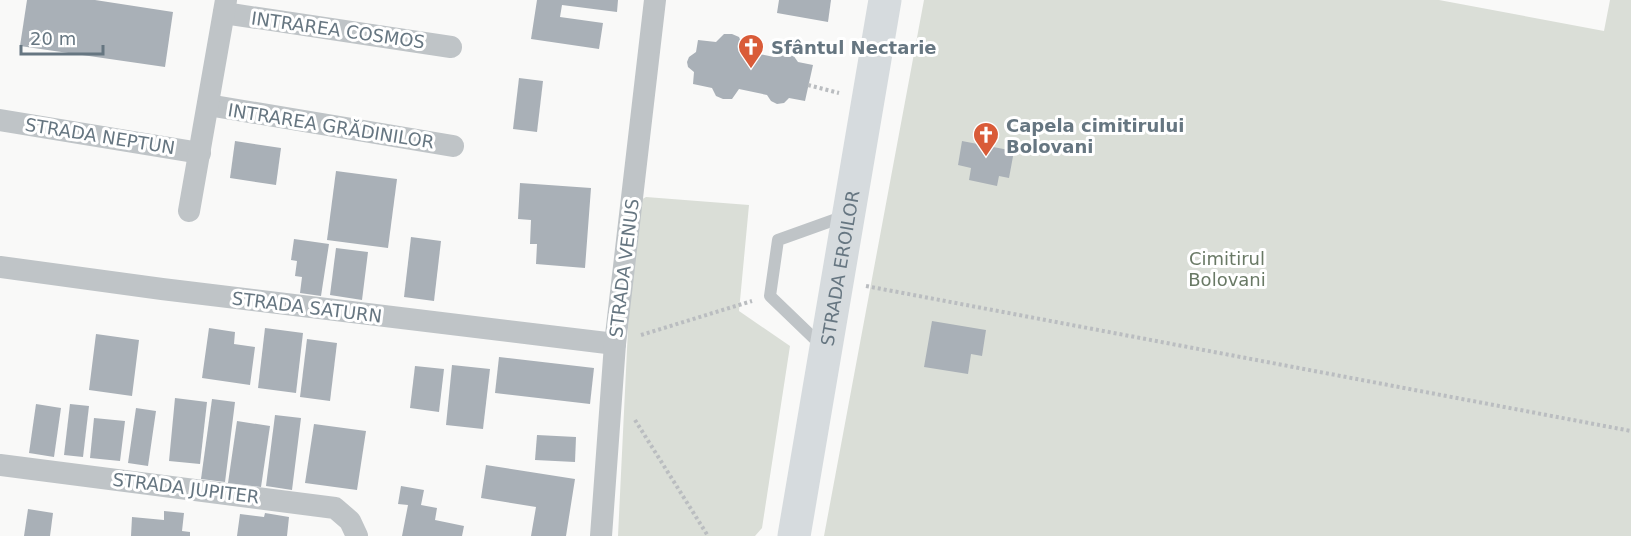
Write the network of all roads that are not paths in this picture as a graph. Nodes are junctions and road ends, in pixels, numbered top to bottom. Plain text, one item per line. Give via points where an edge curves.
1 (655, 0) edge
2 (885, 0) edge
3 (225, 7) edge
4 (451, 46) dead end
5 (208, 105) junction
6 (0, 120) edge
7 (453, 146) dead end
8 (200, 153) junction
9 (189, 211) dead end
10 (850, 214) junction
11 (0, 267) edge
12 (615, 344) junction
13 (826, 350) junction
14 (0, 465) edge
15 (357, 536) edge
16 (601, 536) edge
17 (794, 536) edge

1 - 12 street, STRADA VENUS
2 - 10 street, STRADA EROILOR
3 - 4 street, INTRAREA COSMOS
3 - 5 street
5 - 7 street, INTRAREA GRĂDINILOR
5 - 8 street
6 - 8 street, STRADA NEPTUN
8 - 9 street
10 - 13 street, STRADA EROILOR
10 - 13 lane via 778,240 770,296
11 - 12 street, STRADA SATURN
12 - 16 street, STRADA VENUS
13 - 17 street, STRADA EROILOR
14 - 15 street, STRADA JUPITER via 335,508 350,521

